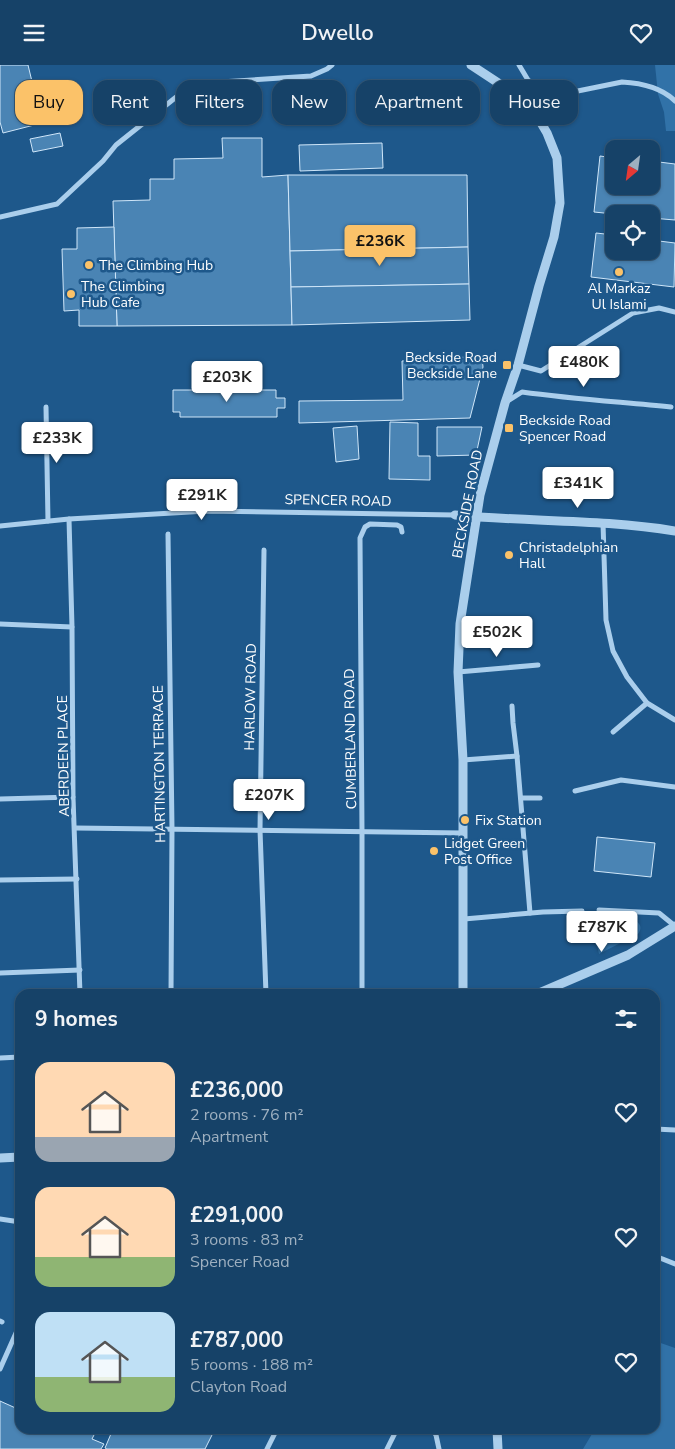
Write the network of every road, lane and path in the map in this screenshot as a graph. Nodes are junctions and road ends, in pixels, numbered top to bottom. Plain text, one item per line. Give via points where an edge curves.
1 (332, 65) edge
2 (471, 65) edge
3 (518, 65) edge
4 (484, 69) edge
5 (675, 101) edge
6 (0, 217) edge
7 (675, 312) edge
8 (518, 365) junction
9 (505, 403) junction
10 (46, 407) dead end
11 (671, 407) dead end
12 (455, 515) joint
13 (478, 517) junction
14 (69, 519) junction
15 (48, 521) junction
16 (603, 522) junction
17 (0, 526) edge
18 (675, 531) edge
19 (402, 532) dead end
20 (168, 534) dead end
21 (264, 549) dead end
22 (0, 624) edge
23 (72, 627) junction
24 (538, 665) dead end
25 (458, 672) junction
26 (647, 703) junction
27 (512, 706) dead end
28 (675, 720) edge
29 (613, 733) dead end
30 (517, 756) junction
31 (463, 760) junction
32 (675, 787) edge
33 (575, 791) dead end
34 (74, 797) junction
35 (521, 798) junction
36 (0, 799) edge
37 (540, 799) dead end
38 (75, 828) junction
39 (172, 829) junction
40 (260, 831) junction
41 (362, 832) junction
42 (463, 833) junction
43 (77, 879) junction
44 (0, 880) edge
45 (598, 909) dead end
46 (582, 911) dead end
47 (530, 913) junction
48 (464, 919) junction
49 (675, 927) edge
50 (80, 971) junction
51 (0, 973) edge
52 (80, 989) edge
53 (171, 989) edge
54 (266, 989) edge
55 (362, 989) edge
56 (464, 989) edge
57 (549, 989) edge
58 (15, 1057) edge
59 (0, 1058) edge
60 (660, 1129) edge
61 (675, 1130) edge
62 (15, 1157) edge
63 (0, 1158) edge
64 (0, 1219) edge
65 (15, 1221) edge
66 (660, 1258) edge
67 (675, 1264) edge
68 (15, 1335) edge
69 (0, 1369) edge
70 (275, 1434) edge
71 (394, 1434) edge
72 (435, 1434) edge
73 (497, 1434) edge
74 (268, 1449) edge
75 (387, 1449) edge
76 (439, 1449) edge
77 (498, 1449) edge

1 - 6 street via 311,76 206,83 185,90 116,145 57,203
2 - 4 street, BECKSIDE ROAD
3 - 5 street via 528,80 552,94 622,82 661,90
4 - 8 street, BECKSIDE ROAD via 534,111 557,158 560,203 554,237
7 - 8 street via 659,307 633,313 541,371
8 - 9 street, BECKSIDE ROAD
9 - 11 street via 522,392
9 - 13 street, BECKSIDE ROAD via 480,495
10 - 15 street
12 - 13 street, SPENCER ROAD
12 - 14 street, SPENCER ROAD via 207,511
13 - 16 street, SPENCER ROAD
13 - 25 street, BECKSIDE ROAD via 460,624
14 - 15 street, SPENCER ROAD
14 - 23 street, ABERDEEN PLACE
15 - 17 street, SPENCER ROAD
16 - 18 street, SPENCER ROAD
16 - 26 street via 606,620 614,651 627,677
19 - 41 street, CUMBERLAND ROAD via 397,525 370,524 360,538
20 - 39 street, HARTINGTON TERRACE
21 - 40 street, HARLOW ROAD
22 - 23 street
23 - 34 street, ABERDEEN PLACE
24 - 25 street
25 - 31 street, BECKSIDE ROAD
26 - 28 street
26 - 29 street
27 - 30 street
30 - 31 street
30 - 35 street
31 - 42 street, BECKSIDE ROAD
32 - 33 street via 621,780
34 - 36 street
34 - 38 street, ABERDEEN PLACE
35 - 37 street
35 - 47 street
38 - 39 street
38 - 43 street, ABERDEEN PLACE
39 - 40 street
39 - 53 street, HARTINGTON TERRACE
40 - 41 street
40 - 54 street, HARLOW ROAD
41 - 42 street
41 - 55 street, CUMBERLAND ROAD
42 - 48 street, BECKSIDE ROAD
43 - 44 street
43 - 50 street, ABERDEEN PLACE
45 - 49 street via 659,913
46 - 47 street
47 - 48 street
48 - 56 street, BECKSIDE ROAD
49 - 57 street via 628,955
50 - 51 street
50 - 52 street, ABERDEEN PLACE
58 - 59 street
60 - 61 street
62 - 63 street
64 - 65 street
66 - 67 street
68 - 69 street
70 - 74 street
71 - 75 street
72 - 76 street
73 - 77 street

